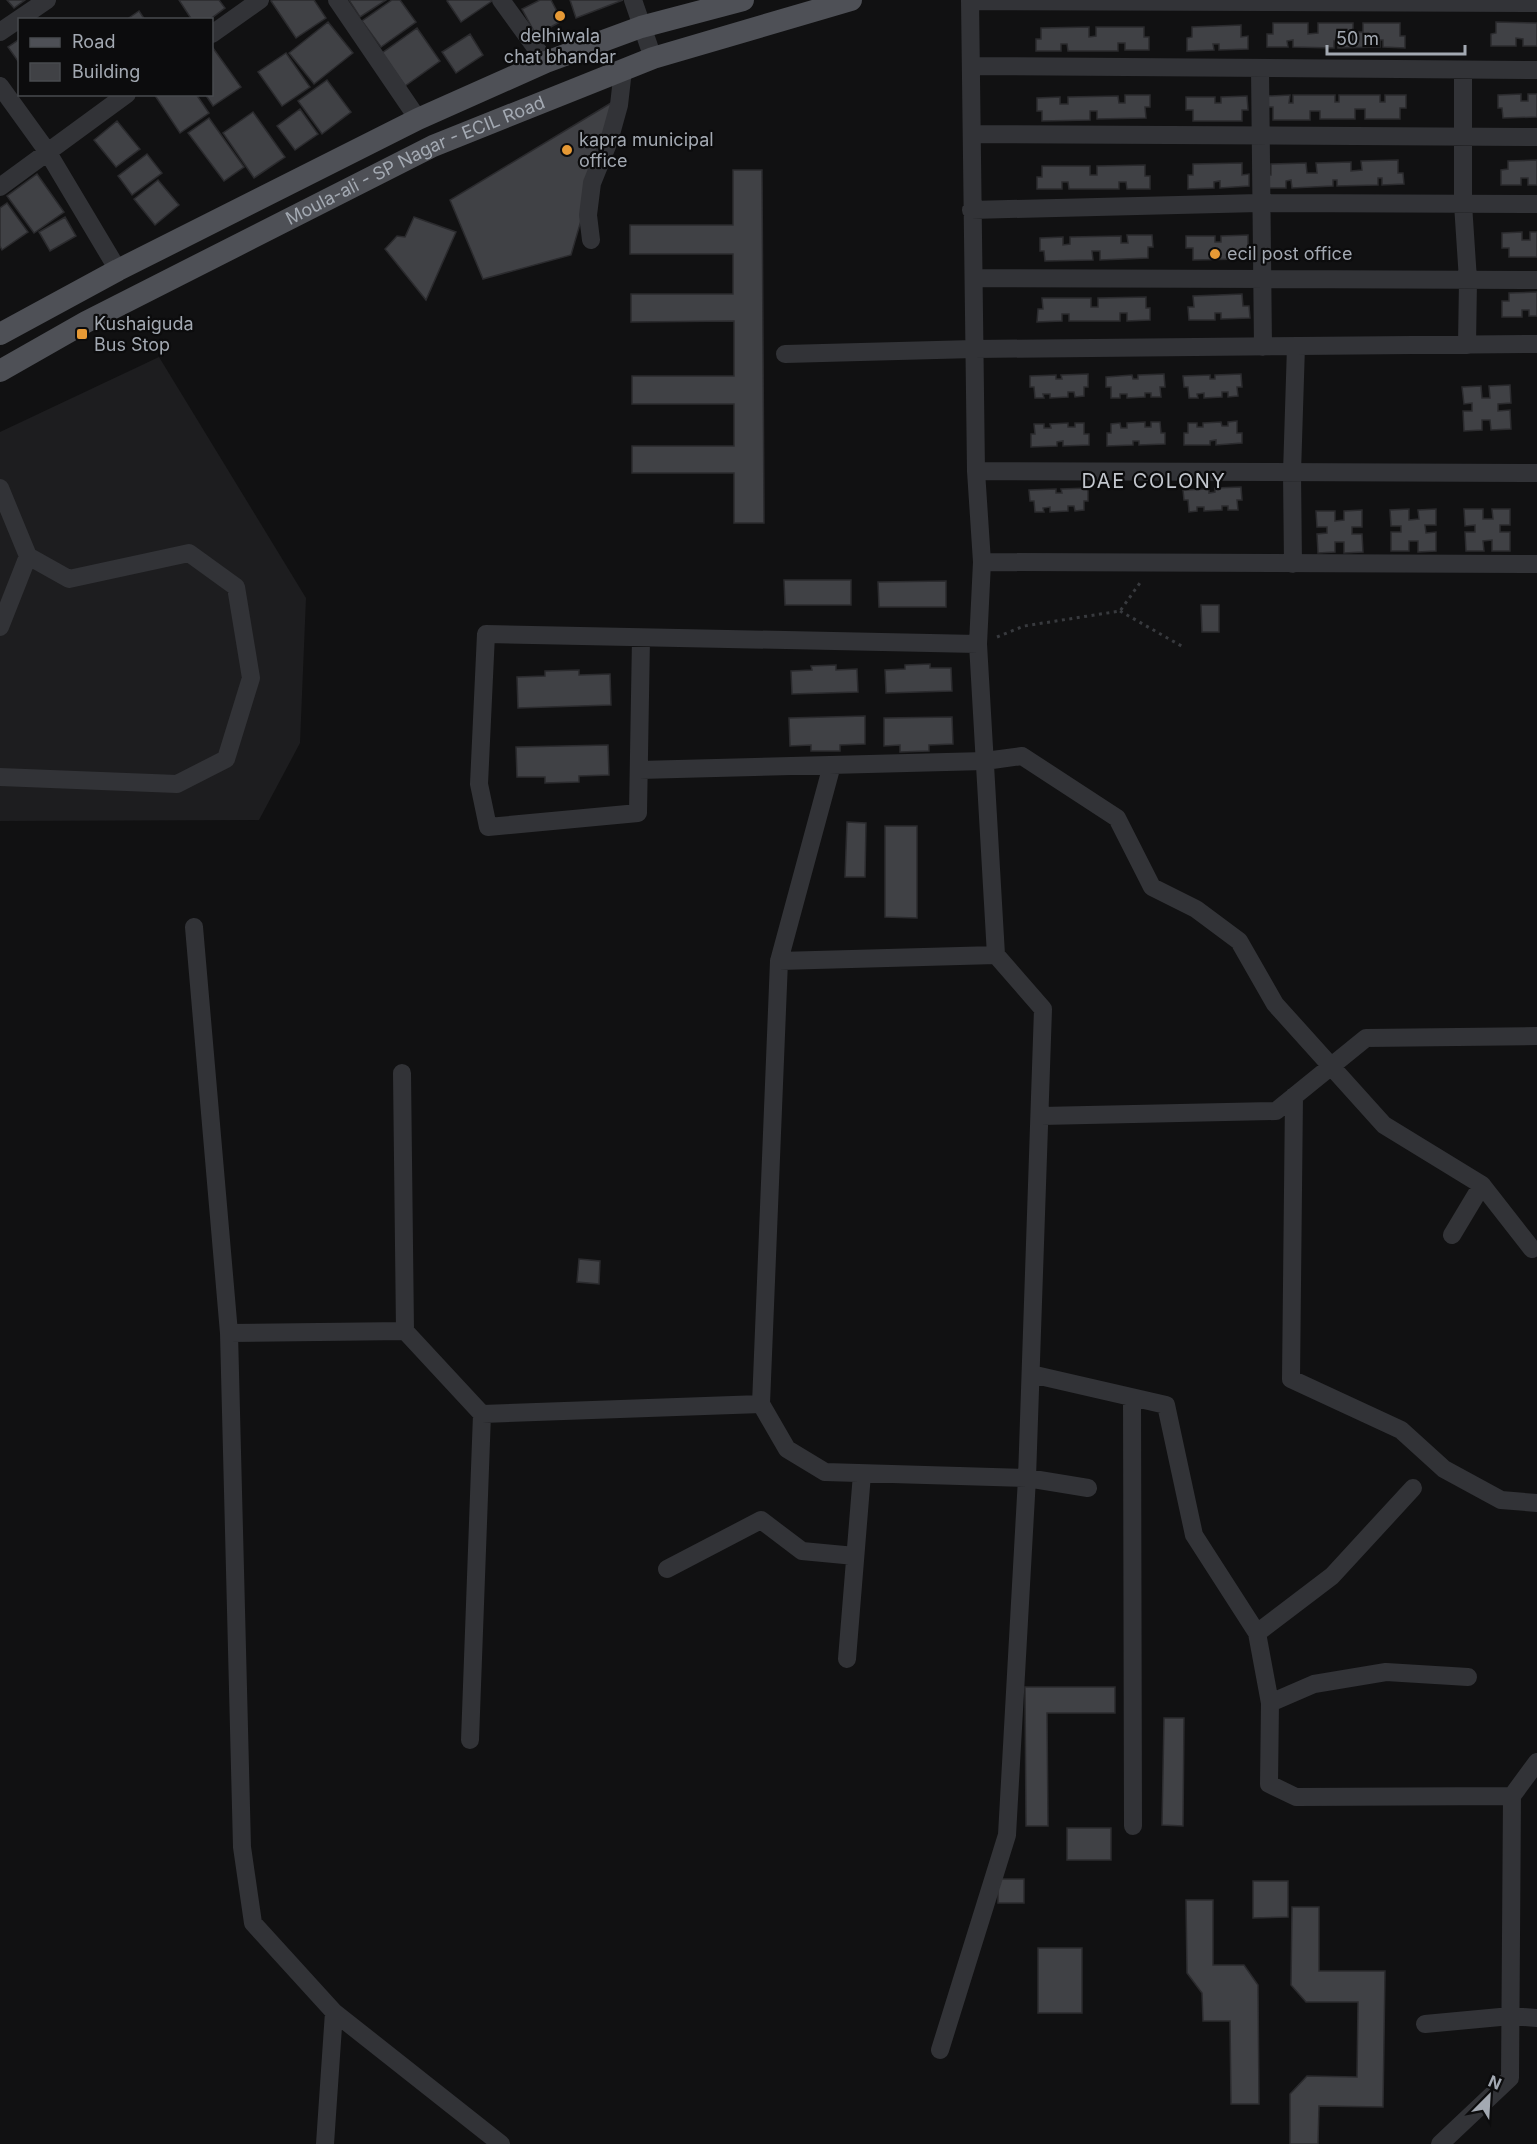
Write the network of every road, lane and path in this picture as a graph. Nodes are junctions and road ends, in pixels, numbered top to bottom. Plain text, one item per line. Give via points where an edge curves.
1 (47, 0) edge
2 (260, 0) edge
3 (337, 0) edge
4 (501, 0) edge
5 (633, 0) edge
6 (743, 0) edge
7 (851, 0) edge
8 (970, 1) edge
9 (1537, 3) edge
10 (21, 18) edge
11 (18, 20) edge
12 (641, 27) junction
13 (0, 32) edge
14 (213, 33) edge
15 (653, 58) junction
16 (546, 62) junction
17 (973, 66) junction
18 (1260, 69) junction
19 (623, 70) junction
20 (1463, 70) junction
21 (1537, 70) edge
22 (0, 86) edge
23 (124, 96) edge
24 (418, 119) junction
25 (974, 134) junction
26 (1262, 136) junction
27 (1465, 136) junction
28 (1537, 136) edge
29 (46, 151) junction
30 (0, 187) edge
31 (1259, 203) junction
32 (1463, 204) junction
33 (1537, 204) edge
34 (971, 210) junction
35 (591, 240) dead end
36 (118, 270) junction
37 (976, 278) junction
38 (1264, 279) junction
39 (1468, 280) junction
40 (1537, 280) edge
41 (0, 334) edge
42 (1537, 344) edge
43 (1467, 345) junction
44 (1296, 346) junction
45 (1263, 347) junction
46 (974, 349) junction
47 (785, 354) dead end
48 (0, 371) edge
49 (976, 471) junction
50 (1292, 473) junction
51 (1537, 473) edge
52 (0, 488) edge
53 (28, 556) junction
54 (982, 562) junction
55 (1153, 564) junction
56 (1293, 564) junction
57 (1537, 564) edge
58 (1120, 611) junction
59 (0, 627) edge
60 (641, 638) junction
61 (978, 644) junction
62 (1185, 648) dead end
63 (985, 761) junction
64 (832, 765) junction
65 (639, 770) junction
66 (0, 777) edge
67 (194, 927) dead end
68 (996, 955) junction
69 (779, 961) junction
70 (1537, 1036) edge
71 (1330, 1067) junction
72 (402, 1073) dead end
73 (1294, 1096) junction
74 (1041, 1116) junction
75 (1482, 1185) junction
76 (1452, 1235) dead end
77 (1532, 1249) dead end
78 (405, 1330) junction
79 (230, 1334) junction
80 (1031, 1374) junction
81 (1132, 1399) junction
82 (761, 1404) junction
83 (482, 1414) junction
84 (862, 1474) junction
85 (1027, 1478) junction
86 (1088, 1488) dead end
87 (1413, 1488) dead end
88 (1537, 1503) edge
89 (855, 1556) junction
90 (668, 1569) dead end
91 (1257, 1633) junction
92 (847, 1659) dead end
93 (1468, 1677) dead end
94 (1270, 1703) junction
95 (470, 1740) dead end
96 (1537, 1762) edge
97 (1512, 1796) junction
98 (1133, 1826) dead end
99 (334, 2012) junction
100 (1511, 2016) junction
101 (1537, 2018) edge
102 (1425, 2024) dead end
103 (940, 2050) dead end
104 (325, 2144) edge
105 (501, 2144) edge
106 (1440, 2144) edge

1 - 10 street
2 - 14 street
3 - 24 street
4 - 16 street
5 - 12 street
6 - 12 main road, Moula-ali - SP Nagar - ECIL Road
7 - 15 main road, Moula-ali - SP Nagar - ECIL Road
8 - 9 street
8 - 17 street
11 - 13 street
12 - 15 street
12 - 16 main road, Moula-ali - SP Nagar - ECIL Road
15 - 19 main road, Moula-ali - SP Nagar - ECIL Road
16 - 24 main road, Moula-ali - SP Nagar - ECIL Road
17 - 18 street
17 - 25 street
18 - 20 street
18 - 26 street
19 - 35 street via 619,105 592,183 588,215
19 - 48 main road, Moula-ali - SP Nagar - ECIL Road via 433,146 86,322
20 - 21 street
20 - 27 street
22 - 29 street
23 - 29 street
24 - 36 main road, Moula-ali - SP Nagar - ECIL Road
25 - 26 street
25 - 34 street
26 - 27 street
26 - 31 street
27 - 28 street
27 - 32 street
29 - 30 street
29 - 36 street
31 - 32 street
31 - 34 street
31 - 38 street
32 - 33 street
32 - 39 street
34 - 37 street
36 - 41 main road, Moula-ali - SP Nagar - ECIL Road
37 - 38 street
37 - 46 street
38 - 39 street
38 - 45 street
39 - 40 street
39 - 43 street
42 - 43 street
43 - 44 street
44 - 45 street
44 - 50 street
45 - 46 street
46 - 47 street
46 - 49 street
49 - 50 street
49 - 54 street
50 - 51 street
50 - 56 street
52 - 53 street
53 - 59 street
53 - 66 street via 69,579 189,553 236,586 251,678 226,759 177,784
54 - 55 street
54 - 61 street
55 - 56 street
55 - 58 path
56 - 57 street
58 - 61 path via 1024,626
58 - 62 path
60 - 61 street
60 - 65 street
60 - 65 street via 486,634 479,784 488,827 638,813
61 - 63 street
63 - 64 street
63 - 68 street
63 - 71 street via 1022,756 1117,818 1152,887 1196,909 1239,941 1275,1004
64 - 65 street
64 - 69 street
67 - 79 street
68 - 69 street
68 - 74 street via 1043,1009
69 - 82 street
70 - 71 street via 1366,1038
71 - 73 street
71 - 75 street via 1384,1125
72 - 78 street
73 - 74 street via 1276,1111
73 - 88 street via 1291,1379 1401,1430 1444,1469 1501,1500
74 - 80 street
75 - 76 street
75 - 77 street
78 - 79 street
78 - 83 street
79 - 99 street via 242,1847 253,1923
80 - 81 street
80 - 85 street
81 - 91 street via 1166,1405 1194,1535
81 - 98 street
82 - 83 street
82 - 84 street via 787,1449 825,1472
83 - 95 street
84 - 85 street
84 - 89 street
85 - 86 street
85 - 103 street via 1007,1835
87 - 91 street via 1332,1576
89 - 90 street via 802,1551 761,1520
89 - 92 street
91 - 94 street
93 - 94 street via 1386,1672 1314,1684
94 - 97 street via 1269,1784 1296,1797
96 - 97 street
97 - 100 street
99 - 104 street
99 - 105 street
100 - 101 street
100 - 102 street
100 - 106 street via 1510,2078

